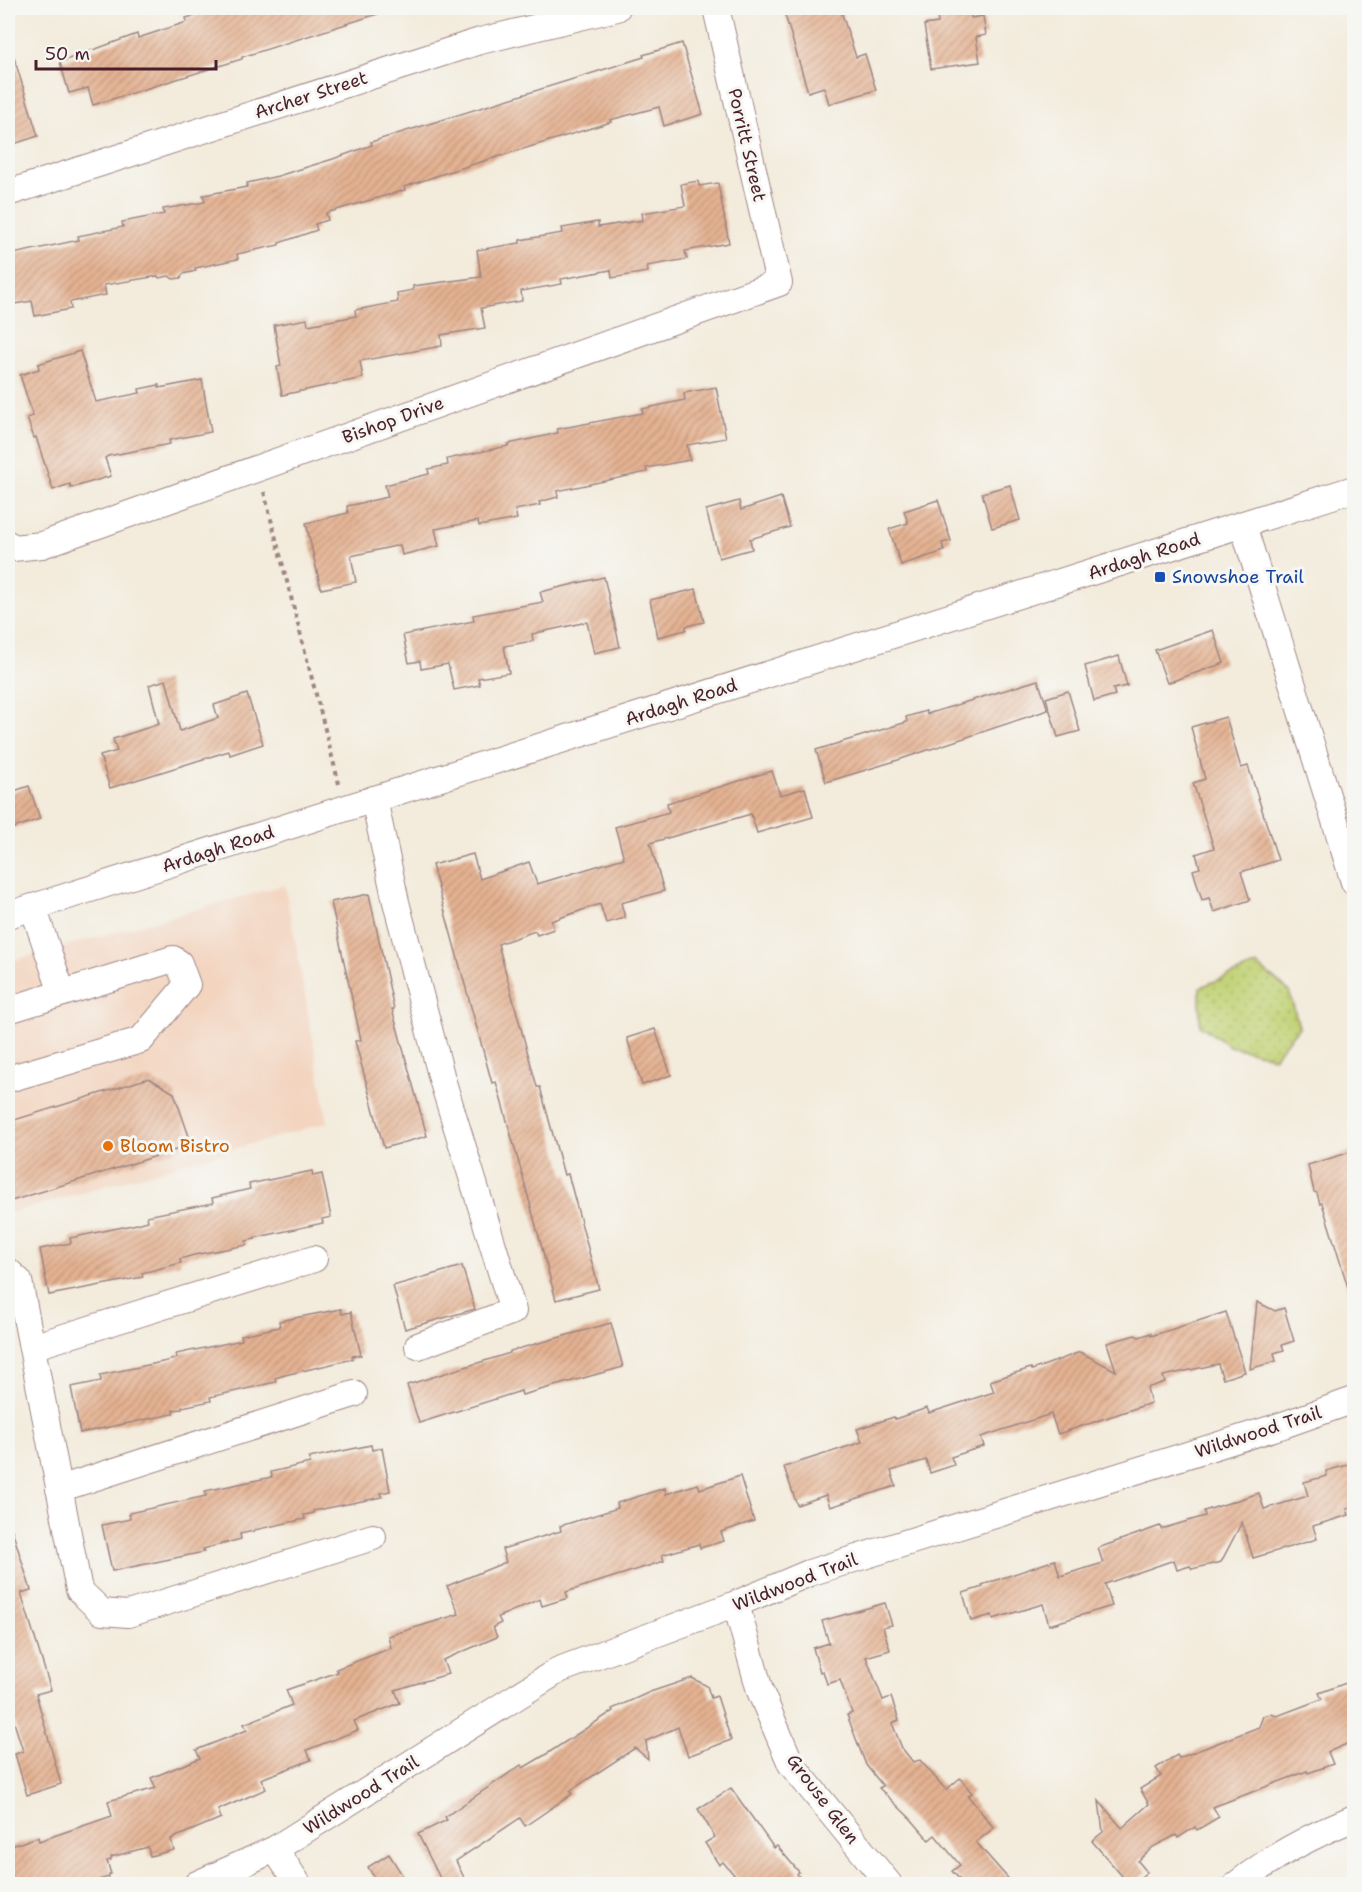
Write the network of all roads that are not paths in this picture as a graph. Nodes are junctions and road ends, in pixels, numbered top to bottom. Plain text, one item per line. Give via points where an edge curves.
1 (617, 8) edge
2 (716, 8) edge
3 (8, 193) edge
4 (779, 283) joint
5 (1354, 489) edge
6 (1243, 525) junction
7 (8, 544) edge
8 (374, 799) junction
9 (1354, 882) edge
10 (33, 907) junction
11 (8, 915) edge
12 (62, 993) junction
13 (8, 1010) edge
14 (8, 1080) edge
15 (314, 1259) dead end
16 (8, 1271) edge
17 (418, 1346) dead end
18 (32, 1347) junction
19 (354, 1394) dead end
20 (1354, 1400) edge
21 (59, 1489) junction
22 (373, 1537) dead end
23 (736, 1604) junction
24 (1354, 1818) edge
25 (275, 1849) junction
26 (197, 1884) edge
27 (297, 1884) edge
28 (889, 1884) edge
29 (1237, 1884) edge

1 - 3 street, Archer Street via 480,41
2 - 4 street, Porritt Street
4 - 7 street, Bishop Drive via 42,545 13,548
5 - 6 street, Ardagh Road
6 - 8 street, Ardagh Road
6 - 9 street
8 - 10 street, Ardagh Road
8 - 17 street via 442,1079 513,1311
10 - 11 street, Ardagh Road
10 - 12 street
12 - 13 street
12 - 14 street via 173,959 180,963 187,985 141,1040
15 - 18 street
16 - 18 street via 19,1281
18 - 21 street
19 - 21 street
20 - 23 street, Wildwood Trail via 809,1573
21 - 22 street via 79,1590 102,1612 128,1614
23 - 25 street, Wildwood Trail via 559,1670
23 - 28 street, Grouse Glen via 760,1691 791,1764
24 - 29 street via 1316,1833
25 - 26 street, Wildwood Trail
25 - 27 street

